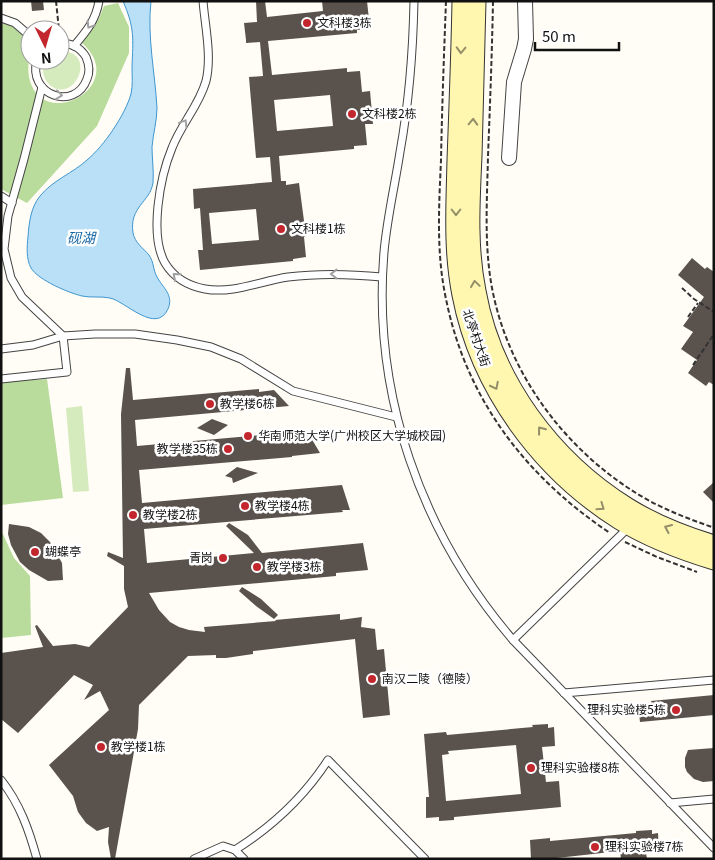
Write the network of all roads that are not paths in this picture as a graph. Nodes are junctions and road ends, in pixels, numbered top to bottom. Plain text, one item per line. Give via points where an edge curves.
1 (98, 1) edge
2 (203, 1) edge
3 (414, 1) edge
4 (462, 1) edge
5 (476, 1) edge
6 (525, 1) edge
7 (1, 18) edge
8 (20, 27) edge
9 (70, 45) edge
10 (74, 46) junction
11 (36, 70) edge
12 (42, 88) junction
13 (508, 158) dead end
14 (1, 196) edge
15 (12, 202) junction
16 (382, 277) junction
17 (63, 336) junction
18 (1, 349) edge
19 (1, 379) edge
20 (396, 417) junction
21 (630, 526) junction
22 (713, 536) edge
23 (714, 560) edge
24 (513, 640) junction
25 (714, 680) edge
26 (564, 693) junction
27 (1, 780) edge
28 (714, 799) edge
29 (670, 803) junction
30 (714, 848) edge
31 (235, 850) junction
32 (37, 859) edge
33 (194, 859) edge
34 (244, 859) edge
35 (425, 859) edge

1 -> 10 lane via 91,26
16 -> 2 lane via 302,276 216,290 182,281 165,263 159,246 159,202 171,149 200,98 206,77
3 - 16 lane via 412,68 387,224
4 -> 21 main road, 北亭村大街 via 456,241 462,295 470,326 497,392 529,439 581,492
22 -> 5 main road, 北亭村大街 via 669,529 628,508 590,481 562,455 532,419 510,385 496,355 476,292 470,240
6 - 13 street via 526,39 514,82
7 - 8 lane
9 - 10 lane
12 -> 10 lane via 63,97 84,86 89,73 88,64 85,55
11 - 12 lane
12 - 15 lane
14 - 15 lane
15 - 17 lane via 4,242 12,278 22,297
16 - 20 lane via 385,350
17 - 18 lane via 33,345
17 - 19 lane via 67,372
17 - 20 lane via 135,334 218,349 241,359 293,391
20 - 24 lane via 419,488 447,547 489,613
21 - 23 main road, 北亭村大街
21 - 24 lane
24 - 26 lane
25 - 26 lane
26 - 29 lane
27 - 32 lane via 25,818
28 - 29 lane
29 - 30 lane
31 - 33 lane via 223,846
31 - 34 lane
31 - 35 lane via 284,813 328,760

